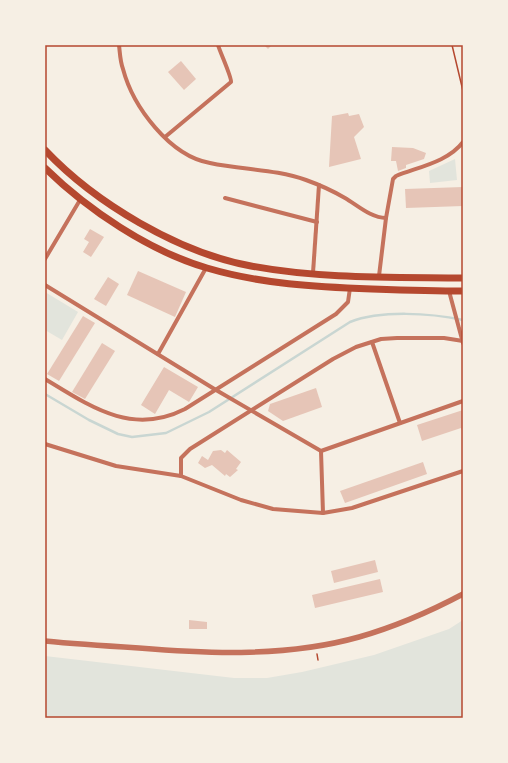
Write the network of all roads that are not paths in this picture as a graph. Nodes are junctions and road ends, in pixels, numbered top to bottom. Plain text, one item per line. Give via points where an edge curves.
1 (119, 45) edge
2 (218, 45) edge
3 (165, 137) junction
4 (463, 142) edge
5 (45, 150) edge
6 (45, 168) edge
7 (319, 185) junction
8 (225, 198) dead end
9 (80, 200) junction
10 (386, 218) junction
11 (316, 222) junction
12 (45, 259) edge
13 (206, 268) junction
14 (313, 273) junction
15 (339, 274) junction
16 (379, 276) junction
17 (463, 278) edge
18 (45, 285) edge
19 (339, 288) junction
20 (350, 288) junction
21 (463, 291) edge
22 (450, 294) junction
23 (463, 341) edge
24 (372, 342) junction
25 (158, 354) junction
26 (45, 379) edge
27 (216, 390) junction
28 (463, 401) edge
29 (252, 411) junction
30 (400, 423) junction
31 (45, 444) edge
32 (321, 451) junction
33 (463, 471) edge
34 (181, 476) junction
35 (323, 513) junction
36 (463, 594) edge
37 (45, 641) edge

1 - 3 street via 122,69 136,100 149,120
2 - 3 street via 231,82
3 - 7 street via 185,153 209,163 294,176
4 - 10 street via 438,160 395,178
5 - 14 main road via 111,204 173,240 250,266
6 - 9 main road
7 - 10 street via 378,218
7 - 11 street
8 - 11 street
9 - 12 street
9 - 13 main road via 133,234
10 - 16 street
11 - 14 street
13 - 19 main road via 266,282
13 - 25 street
14 - 15 main road
15 - 16 main road
15 - 19 main road
16 - 17 main road
18 - 25 street
19 - 20 main road
20 - 22 main road
20 - 27 street via 348,302 336,314
21 - 22 main road
22 - 23 street
23 - 24 street via 410,337
24 - 29 street via 344,352
24 - 30 street
25 - 27 street
26 - 27 street via 106,413 136,421 168,417
27 - 29 street
28 - 30 street
29 - 32 street
29 - 34 street via 186,452 180,461
30 - 32 street
31 - 34 street via 116,466
32 - 35 street
33 - 35 street via 352,508
34 - 35 street via 241,500 273,509
36 - 37 street via 427,611 359,636 302,647 259,651 193,652

